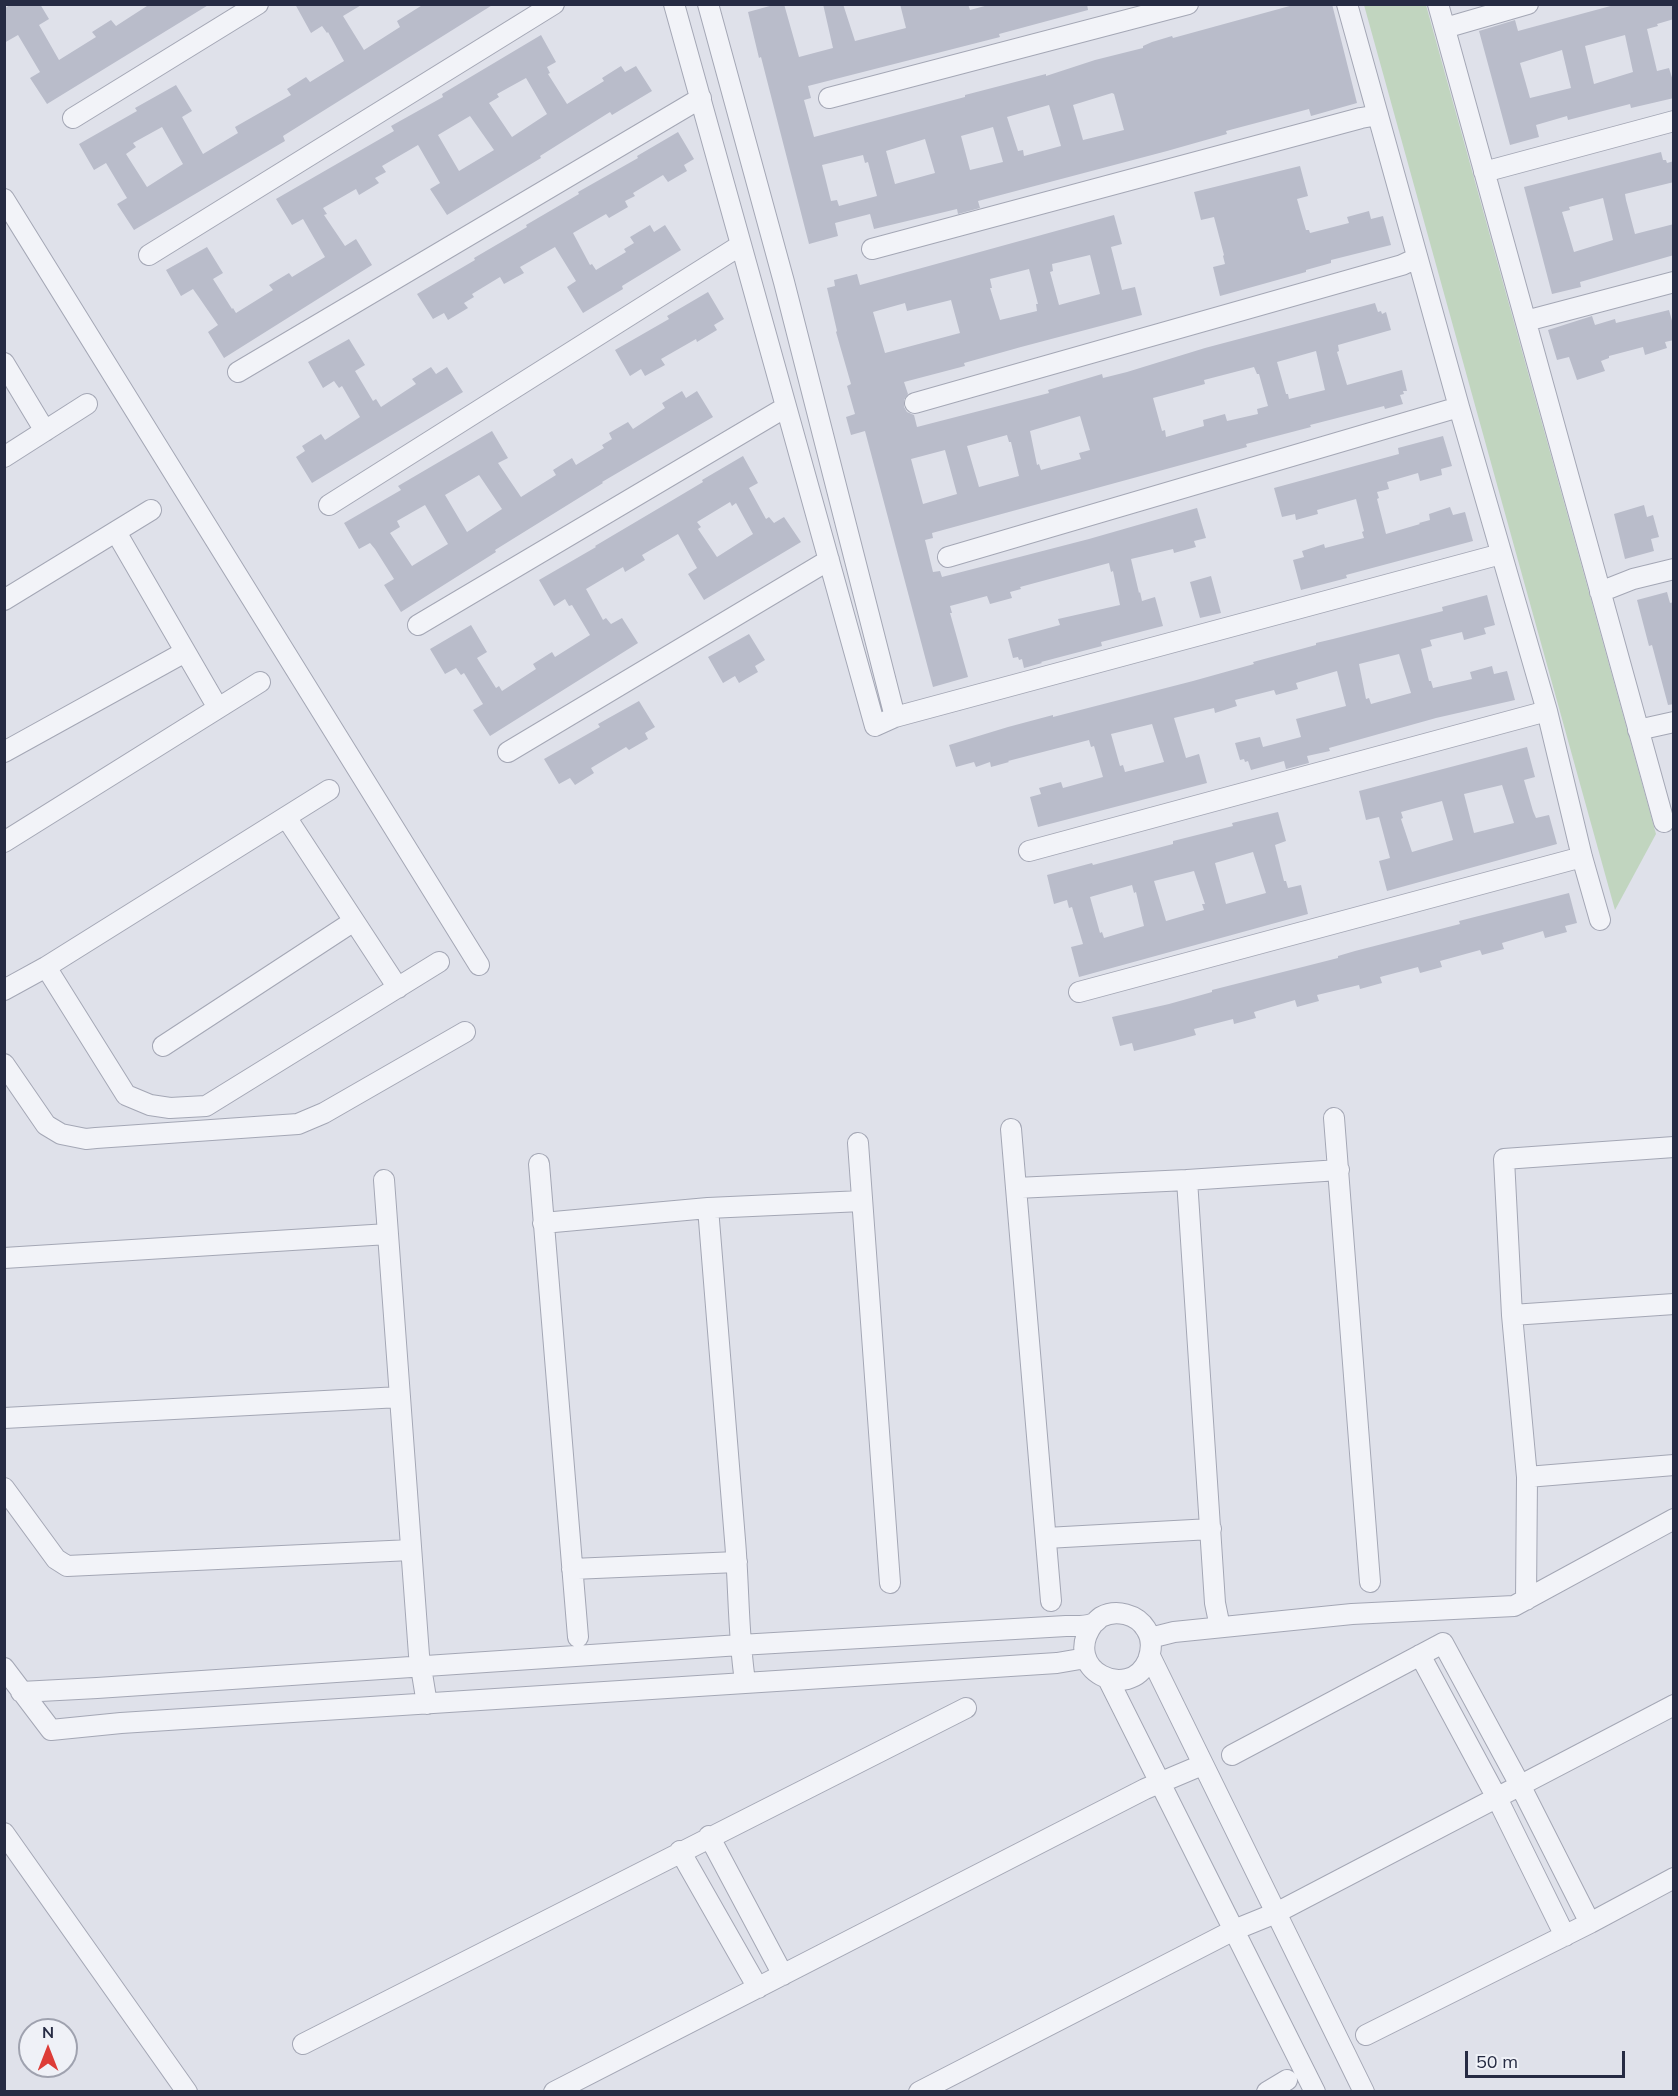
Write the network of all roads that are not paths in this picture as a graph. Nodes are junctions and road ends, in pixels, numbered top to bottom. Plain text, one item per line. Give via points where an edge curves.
1 (258, 4) edge
2 (554, 4) edge
3 (674, 4) edge
4 (708, 4) edge
5 (1188, 4) edge
6 (1347, 4) edge
7 (1438, 4) edge
8 (1528, 4) edge
9 (1445, 28) junction
10 (700, 98) junction
11 (829, 98) dead end
12 (1378, 115) junction
13 (73, 118) dead end
14 (1674, 121) edge
15 (1484, 172) junction
16 (4, 199) edge
17 (741, 245) junction
18 (872, 249) dead end
19 (149, 255) dead end
20 (1418, 258) junction
21 (784, 282) junction
22 (1674, 282) edge
23 (754, 290) junction
24 (1526, 321) junction
25 (6, 368) edge
26 (238, 372) dead end
27 (915, 403) dead end
28 (87, 404) dead end
29 (786, 407) junction
30 (1458, 407) junction
31 (45, 431) junction
32 (4, 457) edge
33 (329, 505) dead end
34 (151, 510) dead end
35 (116, 532) junction
36 (1501, 554) junction
37 (948, 557) dead end
38 (829, 560) junction
39 (1674, 569) edge
40 (1600, 592) junction
41 (4, 600) edge
42 (418, 625) dead end
43 (185, 652) junction
44 (260, 682) dead end
45 (218, 708) junction
46 (1547, 711) junction
47 (894, 717) junction
48 (1674, 722) edge
49 (1638, 730) junction
50 (4, 752) edge
51 (508, 752) dead end
52 (329, 790) dead end
53 (286, 817) junction
54 (1664, 822) dead end
55 (4, 842) edge
56 (1029, 851) dead end
57 (1582, 857) junction
58 (1600, 920) dead end
59 (354, 921) junction
60 (439, 962) dead end
61 (479, 965) dead end
62 (46, 967) junction
63 (398, 988) junction
64 (4, 990) edge
65 (1079, 992) dead end
66 (465, 1032) dead end
67 (162, 1046) dead end
68 (4, 1064) edge
69 (1334, 1118) dead end
70 (1011, 1129) dead end
71 (858, 1143) dead end
72 (1674, 1147) edge
73 (538, 1164) dead end
74 (1339, 1170) junction
75 (384, 1180) dead end
76 (1187, 1180) junction
77 (1016, 1188) junction
78 (862, 1201) junction
79 (708, 1208) junction
80 (543, 1223) junction
81 (388, 1234) junction
82 (4, 1258) edge
83 (1674, 1304) edge
84 (1512, 1315) junction
85 (400, 1397) junction
86 (4, 1418) edge
87 (1674, 1465) edge
88 (1527, 1477) junction
89 (4, 1488) edge
90 (1674, 1519) edge
91 (1210, 1529) junction
92 (1046, 1538) junction
93 (411, 1550) junction
94 (737, 1562) junction
95 (572, 1569) junction
96 (1370, 1582) dead end
97 (890, 1583) dead end
98 (1526, 1600) junction
99 (1051, 1601) dead end
100 (1127, 1614) junction
101 (1093, 1624) junction
102 (1220, 1627) junction
103 (1174, 1632) junction
104 (578, 1637) dead end
105 (740, 1645) junction
106 (1150, 1647) junction
107 (1420, 1655) junction
108 (1086, 1658) junction
109 (421, 1666) junction
110 (4, 1668) edge
111 (1108, 1678) junction
112 (745, 1681) junction
113 (21, 1692) junction
114 (427, 1704) junction
115 (1674, 1706) edge
116 (966, 1708) dead end
117 (1232, 1755) dead end
118 (1202, 1765) junction
119 (1161, 1783) junction
120 (1520, 1785) junction
121 (1497, 1798) junction
122 (4, 1833) edge
123 (709, 1836) junction
124 (680, 1851) junction
125 (1674, 1878) edge
126 (1276, 1913) junction
127 (1590, 1923) junction
128 (1234, 1930) junction
129 (1565, 1936) junction
130 (783, 1975) junction
131 (758, 1988) junction
132 (1366, 2035) dead end
133 (303, 2044) dead end
134 (1287, 2080) dead end
135 (187, 2091) edge
136 (554, 2091) edge
137 (919, 2091) edge
138 (1267, 2091) edge
139 (1314, 2091) edge
140 (1364, 2091) edge

1 - 13 street
2 - 19 street
3 - 10 street
4 - 21 street
5 - 11 street
6 - 12 street
7 - 9 street
8 - 9 street
9 - 15 street
10 - 17 street
10 - 26 street
12 - 18 street
12 - 20 street
14 - 15 street
15 - 24 street
16 - 61 street
17 - 23 street
17 - 33 street
20 - 27 street
20 - 30 street
21 - 23 street
21 - 47 street
22 - 24 street
23 - 29 street
24 - 40 street
25 - 31 street
28 - 31 street
29 - 38 street
29 - 42 street
30 - 36 street
30 - 37 street
31 - 32 street
34 - 35 street
35 - 41 street
35 - 43 street
36 - 46 street
36 - 47 street
38 - 47 street via 875,726
38 - 51 street
39 - 40 street
40 - 49 street
43 - 45 street
43 - 50 street
44 - 45 street
45 - 55 street
46 - 56 street
46 - 57 street
48 - 49 street
49 - 54 street
52 - 53 street
53 - 59 street
53 - 62 street
57 - 58 street
57 - 65 street
59 - 63 street
59 - 67 street
60 - 63 street
62 - 63 street via 126,1095 170,1108 206,1106
62 - 64 street
66 - 68 street via 298,1124 86,1139 61,1134 46,1125
69 - 74 street
70 - 77 street
71 - 78 street
72 - 84 street via 1504,1159
73 - 80 street
74 - 76 street
74 - 96 street
75 - 81 street
76 - 77 street
76 - 91 street
77 - 92 street
78 - 79 street
78 - 97 street
79 - 80 street
79 - 94 street
80 - 95 street
81 - 82 street
81 - 85 street
83 - 84 street
84 - 88 street
85 - 86 street
85 - 93 street
87 - 88 street
88 - 98 street
89 - 93 street via 56,1559 67,1566
90 - 98 street
91 - 92 street
91 - 102 street
92 - 99 street
93 - 109 street
94 - 95 street
94 - 105 street
95 - 104 street
98 - 102 street via 1514,1606 1352,1614
100 - 101 street via 1108,1614
100 - 103 street
100 - 106 street via 1142,1623
101 - 105 street
101 - 108 street via 1085,1640
102 - 103 street
103 - 106 street
105 - 109 street
105 - 112 street
106 - 111 street via 1146,1664 1134,1676
106 - 118 street
107 - 117 street
107 - 120 street via 1443,1643
107 - 121 street
108 - 111 street via 1095,1671
108 - 112 street via 1057,1663
109 - 113 street
109 - 114 street
110 - 113 street
111 - 119 street
112 - 114 street
113 - 114 street via 51,1730
115 - 120 street
116 - 123 street
118 - 119 street
118 - 126 street
119 - 128 street
119 - 130 street
120 - 121 street
120 - 127 street
121 - 126 street
121 - 129 street
122 - 135 street
123 - 124 street
123 - 130 street
124 - 131 street
124 - 133 street
125 - 127 street
126 - 128 street
126 - 140 street
127 - 129 street
128 - 137 street
128 - 139 street
129 - 132 street
130 - 131 street
131 - 136 street
134 - 138 street

